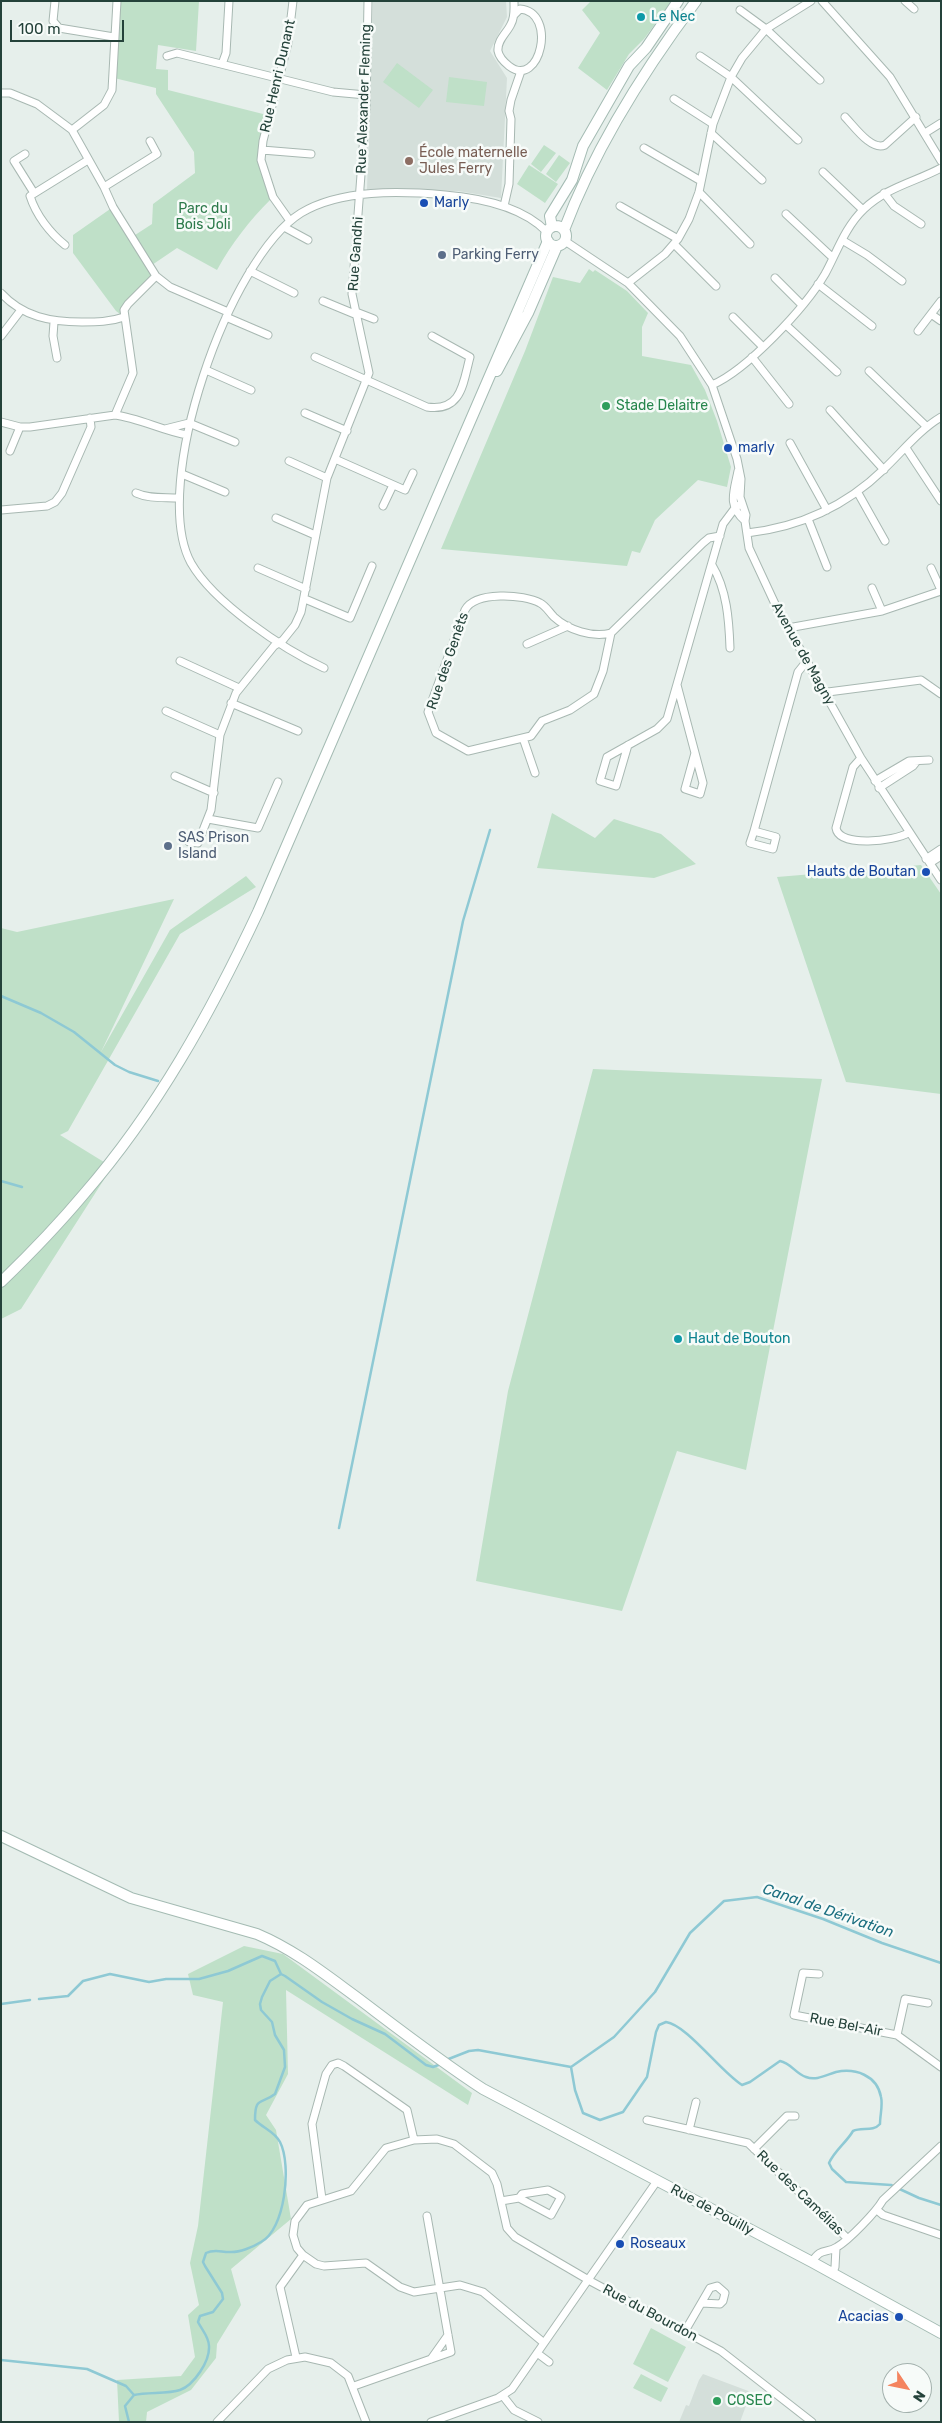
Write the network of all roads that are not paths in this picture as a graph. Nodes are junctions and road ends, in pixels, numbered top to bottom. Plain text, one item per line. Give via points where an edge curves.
1 (55, 1) edge
2 (117, 1) edge
3 (229, 1) edge
4 (293, 1) edge
5 (368, 1) edge
6 (514, 1) edge
7 (678, 1) edge
8 (696, 1) edge
9 (811, 1) edge
10 (822, 1) edge
11 (904, 1) edge
12 (914, 9) dead end
13 (740, 10) dead end
14 (514, 14) junction
15 (766, 29) junction
16 (114, 36) junction
17 (167, 56) dead end
18 (700, 56) dead end
19 (222, 64) junction
20 (522, 71) junction
21 (731, 77) junction
22 (280, 80) junction
23 (820, 80) dead end
24 (2, 92) edge
25 (366, 95) junction
26 (674, 100) dead end
27 (845, 117) dead end
28 (916, 117) junction
29 (941, 122) edge
30 (713, 124) junction
31 (72, 130) junction
32 (711, 133) junction
33 (925, 133) junction
34 (798, 140) dead end
35 (150, 141) dead end
36 (644, 148) dead end
37 (262, 150) junction
38 (25, 154) dead end
39 (311, 154) dead end
40 (88, 160) junction
41 (941, 161) edge
42 (941, 168) edge
43 (823, 172) dead end
44 (762, 180) dead end
45 (701, 181) junction
46 (104, 187) junction
47 (699, 192) junction
48 (34, 193) junction
49 (884, 194) junction
50 (360, 196) junction
51 (504, 206) junction
52 (620, 206) dead end
53 (863, 210) junction
54 (786, 214) dead end
55 (290, 221) junction
56 (921, 224) dead end
57 (284, 227) junction
58 (555, 236) junction
59 (308, 240) dead end
60 (842, 240) junction
61 (676, 241) junction
62 (65, 244) dead end
63 (750, 244) dead end
64 (833, 258) junction
65 (250, 271) junction
66 (156, 276) junction
67 (775, 278) dead end
68 (902, 281) dead end
69 (628, 283) junction
70 (818, 284) junction
71 (716, 286) dead end
72 (294, 292) dead end
73 (1, 293) edge
74 (323, 301) dead end
75 (941, 301) edge
76 (802, 305) junction
77 (22, 310) junction
78 (356, 313) junction
79 (931, 314) junction
80 (227, 315) junction
81 (733, 316) dead end
82 (124, 317) junction
83 (374, 319) dead end
84 (941, 321) edge
85 (54, 322) junction
86 (786, 325) junction
87 (872, 326) dead end
88 (918, 331) dead end
89 (268, 335) dead end
90 (1, 336) edge
91 (432, 336) dead end
92 (762, 346) junction
93 (315, 357) dead end
94 (752, 357) junction
95 (57, 358) dead end
96 (206, 370) junction
97 (869, 371) dead end
98 (837, 372) dead end
99 (367, 379) junction
100 (712, 385) junction
101 (251, 390) dead end
102 (789, 404) dead end
103 (830, 410) dead end
104 (305, 413) dead end
105 (114, 415) junction
106 (941, 417) edge
107 (90, 418) junction
108 (1, 422) edge
109 (190, 423) junction
110 (926, 426) junction
111 (20, 427) junction
112 (165, 429) junction
113 (347, 431) junction
114 (187, 435) junction
115 (235, 442) dead end
116 (790, 443) dead end
117 (906, 448) junction
118 (10, 451) dead end
119 (335, 459) junction
120 (288, 461) dead end
121 (738, 467) junction
122 (884, 470) junction
123 (413, 473) dead end
124 (182, 474) junction
125 (327, 478) junction
126 (393, 485) junction
127 (225, 492) dead end
128 (136, 493) dead end
129 (858, 493) junction
130 (179, 498) junction
131 (941, 501) edge
132 (742, 503) junction
133 (383, 506) dead end
134 (734, 508) junction
135 (1, 510) edge
136 (827, 510) junction
137 (276, 518) dead end
138 (808, 518) junction
139 (745, 521) junction
140 (747, 533) junction
141 (316, 535) junction
142 (720, 536) junction
143 (885, 541) dead end
144 (712, 565) junction
145 (372, 566) dead end
146 (827, 567) dead end
147 (258, 568) dead end
148 (931, 568) dead end
149 (306, 588) junction
150 (872, 588) dead end
151 (941, 591) edge
152 (305, 599) junction
153 (882, 611) junction
154 (568, 626) junction
155 (788, 628) junction
156 (611, 633) junction
157 (278, 643) junction
158 (527, 644) dead end
159 (730, 648) dead end
160 (180, 661) dead end
161 (806, 662) junction
162 (324, 668) dead end
163 (677, 685) junction
164 (239, 688) junction
165 (824, 694) junction
166 (941, 694) edge
167 (232, 703) junction
168 (166, 711) dead end
169 (298, 731) dead end
170 (220, 735) junction
171 (523, 738) junction
172 (628, 745) junction
173 (696, 753) junction
174 (861, 758) junction
175 (928, 760) dead end
176 (535, 773) dead end
177 (175, 776) dead end
178 (278, 782) dead end
179 (877, 784) junction
180 (214, 793) junction
181 (208, 819) junction
182 (754, 831) dead end
183 (908, 833) junction
184 (189, 842) dead end
185 (941, 849) edge
186 (941, 856) edge
187 (928, 861) junction
188 (941, 880) edge
189 (1, 1282) edge
190 (1, 1836) edge
191 (819, 1974) dead end
192 (928, 2003) dead end
193 (897, 2035) junction
194 (941, 2067) edge
195 (696, 2102) dead end
196 (796, 2116) dead end
197 (646, 2120) dead end
198 (689, 2130) junction
199 (414, 2140) junction
200 (941, 2146) edge
201 (754, 2149) junction
202 (658, 2181) junction
203 (519, 2198) junction
204 (322, 2199) junction
205 (501, 2201) junction
206 (877, 2210) junction
207 (427, 2216) dead end
208 (941, 2235) edge
209 (847, 2238) junction
210 (836, 2248) junction
211 (303, 2255) junction
212 (812, 2262) junction
213 (832, 2274) junction
214 (588, 2280) junction
215 (440, 2289) junction
216 (702, 2303) dead end
217 (685, 2331) junction
218 (941, 2333) edge
219 (448, 2335) junction
220 (544, 2343) junction
221 (537, 2353) junction
222 (296, 2357) junction
223 (430, 2361) junction
224 (549, 2362) dead end
225 (354, 2386) junction
226 (502, 2396) junction
227 (446, 2419) edge
228 (217, 2422) edge
229 (366, 2422) edge
230 (431, 2422) edge
231 (538, 2422) edge
232 (812, 2422) edge

1 - 16 street via 53,20 59,28
2 - 16 street
3 - 19 street via 226,53
4 - 22 street, Rue Henri Dunant
5 - 25 street, Rue Alexander Fleming
6 - 14 street
7 - 58 main road via 646,48 629,66 583,146 572,180 550,216
8 - 58 main road via 630,99
9 - 15 street
10 - 28 street via 890,77
11 - 12 street
13 - 15 street
14 - 20 street via 511,25 500,40 498,53 508,66
14 - 20 street via 520,10 532,13 541,32 538,56 530,68
15 - 21 street
15 - 23 street
16 - 31 street via 114,78 108,98 104,105
17 - 19 street via 177,53
18 - 21 street
19 - 22 street
20 - 51 street via 509,111 510,184
21 - 30 street
21 - 34 street
22 - 25 street via 333,92
22 - 37 street, Rue Henri Dunant
24 - 31 street via 36,104
25 - 50 street, Rue Alexander Fleming
26 - 30 street
27 - 28 street via 880,148
28 - 33 street
29 - 33 street
30 - 32 street
31 - 40 street
32 - 44 street
32 - 45 street
33 - 41 street
35 - 46 street via 157,154
36 - 45 street
37 - 39 street, Rue Henri Dunant
37 - 55 street, Rue Henri Dunant via 262,167 273,197
38 - 48 street via 14,161
40 - 46 street
40 - 48 street
42 - 49 street
43 - 53 street
45 - 47 street
46 - 66 street
47 - 61 street via 689,220
47 - 63 street
48 - 62 street via 30,196 33,206 54,236
49 - 53 street
49 - 56 street via 894,206
50 - 51 street, Avenue de Magny via 431,194
50 - 55 street, Avenue de Magny via 320,205
50 - 78 street, Rue Gandhi via 352,287
51 - 58 street, Avenue de Magny
52 - 61 street
53 - 60 street
54 - 64 street
55 - 57 street, Avenue de Magny
57 - 59 street
57 - 65 street, Avenue de Magny
58 - 69 street, Avenue de Magny
58 - 189 main road via 473,413 258,912 211,1008 165,1086 128,1139 85,1194
60 - 64 street
60 - 68 street
61 - 69 street via 656,262
61 - 71 street
64 - 70 street
65 - 72 street
65 - 80 street, Avenue de Magny
66 - 80 street via 170,287
66 - 82 street via 128,304
67 - 76 street
69 - 100 street, Avenue de Magny via 680,336
70 - 76 street
70 - 87 street
73 - 77 street
74 - 78 street, Rue Gandhi
75 - 79 street
76 - 86 street
77 - 85 street
77 - 90 street
78 - 83 street, Rue Gandhi
78 - 99 street, Rue Gandhi via 369,364
79 - 84 street
79 - 88 street
80 - 89 street
80 - 96 street, Avenue de Magny
81 - 92 street
82 - 85 street via 107,321
82 - 105 street via 133,373
85 - 95 street
86 - 92 street
86 - 98 street
91 - 99 street via 470,357 460,394 453,402 445,407 427,407
92 - 94 street
93 - 99 street
94 - 100 street
94 - 102 street
96 - 101 street
96 - 109 street, Avenue de Magny
97 - 110 street
99 - 113 street, Rue Gandhi
100 - 121 street, Avenue de Magny
103 - 122 street
104 - 113 street
105 - 107 street
105 - 112 street
106 - 110 street
107 - 111 street
107 - 135 street via 90,427 58,499 47,506
108 - 111 street
109 - 112 street
109 - 114 street, Avenue de Magny
109 - 115 street
110 - 117 street
111 - 118 street
112 - 114 street
113 - 119 street, Rue Gandhi
114 - 124 street, Avenue de Magny
116 - 136 street
117 - 122 street
117 - 131 street
119 - 125 street, Rue Gandhi
119 - 126 street
120 - 125 street
121 - 132 street, Avenue de Magny
121 - 134 street, Avenue de Magny via 732,494
122 - 129 street
123 - 126 street via 406,490
124 - 127 street
124 - 130 street, Avenue de Magny
125 - 141 street, Rue Gandhi
126 - 133 street
128 - 130 street via 145,497
129 - 136 street
129 - 143 street
130 - 157 street, Avenue de Magny via 181,528 191,563 215,592
132 - 134 street
132 - 139 street, Avenue de Magny
134 - 139 street
134 - 142 street via 723,524
136 - 138 street
137 - 141 street
138 - 140 street
138 - 146 street
139 - 140 street, Avenue de Magny
140 - 155 street, Avenue de Magny via 749,548
141 - 149 street, Rue Gandhi
142 - 144 street
142 - 156 street via 703,543
144 - 159 street via 721,583 729,619
144 - 163 street
145 - 152 street via 350,618
147 - 149 street
148 - 151 street
149 - 152 street, Rue Gandhi
150 - 153 street
151 - 153 street
152 - 157 street, Rue Gandhi via 295,625
153 - 155 street
154 - 156 street, Rue des Genêts via 602,636
154 - 158 street
154 - 171 street, Rue des Genêts via 544,605 533,600 489,596 470,604 465,610 428,712 436,734 468,751
155 - 161 street, Avenue de Magny
156 - 171 street, Rue des Genêts via 594,694 570,710 542,721 534,734
157 - 162 street
157 - 164 street, Rue Gandhi
160 - 164 street
161 - 165 street, Avenue de Magny
161 - 182 street via 798,672
163 - 172 street via 670,712 663,724
163 - 173 street
164 - 167 street, Rue Gandhi
165 - 166 street via 921,680
165 - 174 street, Avenue de Magny
167 - 169 street
167 - 170 street, Rue Gandhi
168 - 170 street
170 - 180 street, Rue Gandhi
171 - 176 street
172 - 172 street via 608,757 600,781 616,786
173 - 173 street via 703,783 700,794 685,789
174 - 179 street, Avenue de Magny
174 - 183 street via 853,767 837,833 859,842
175 - 179 street via 917,762
177 - 180 street
178 - 181 street via 258,828
179 - 183 street, Avenue de Magny
180 - 181 street, Rue Gandhi
181 - 184 street, Rue Gandhi via 198,843
183 - 187 street, Avenue de Magny
185 - 187 street
186 - 187 street
187 - 188 street, Avenue de Magny
190 - 202 main road, Rue de Pouilly via 131,1898 275,1942 305,1959 483,2089
191 - 193 street, Rue Bel-Air via 803,1973 794,2015
192 - 193 street, Rue Bel-Air via 905,1999
193 - 194 street, Rue Bel-Air
195 - 198 street
196 - 201 street, Rue des Camélias via 787,2116
197 - 198 street, Rue des Camélias
198 - 201 street, Rue des Camélias via 748,2143
199 - 204 street, Rue du Bourdon via 386,2148 351,2191
199 - 204 street via 407,2110 344,2066 332,2065 327,2070 312,2124
199 - 205 street, Rue du Bourdon via 437,2139 454,2144 492,2172
200 - 206 street via 883,2200
201 - 209 street, Rue des Camélias
202 - 212 main road, Rue de Pouilly
202 - 214 street
203 - 203 street via 551,2215 561,2197 547,2190 522,2194
203 - 205 street
204 - 211 street, Rue du Bourdon via 303,2208 295,2221 294,2241
205 - 214 street, Rue du Bourdon via 505,2223 511,2234
206 - 208 street
206 - 209 street
207 - 215 street
209 - 210 street
210 - 212 street via 816,2255
210 - 213 street
211 - 215 street via 320,2266 366,2263 407,2291
211 - 222 street via 280,2287
212 - 213 main road, Rue de Pouilly
213 - 218 main road, Rue de Pouilly
214 - 217 street, Rue du Bourdon
214 - 220 street
215 - 219 street
215 - 220 street via 460,2285 480,2290
216 - 217 street
217 - 232 street, Rue du Bourdon via 728,2356
219 - 223 street
219 - 223 street via 451,2352
220 - 221 street
221 - 224 street
221 - 226 street via 517,2382
222 - 225 street via 331,2363 348,2376
222 - 228 street via 268,2369
223 - 225 street
225 - 229 street
226 - 227 street
226 - 231 street via 514,2410
227 - 230 street

